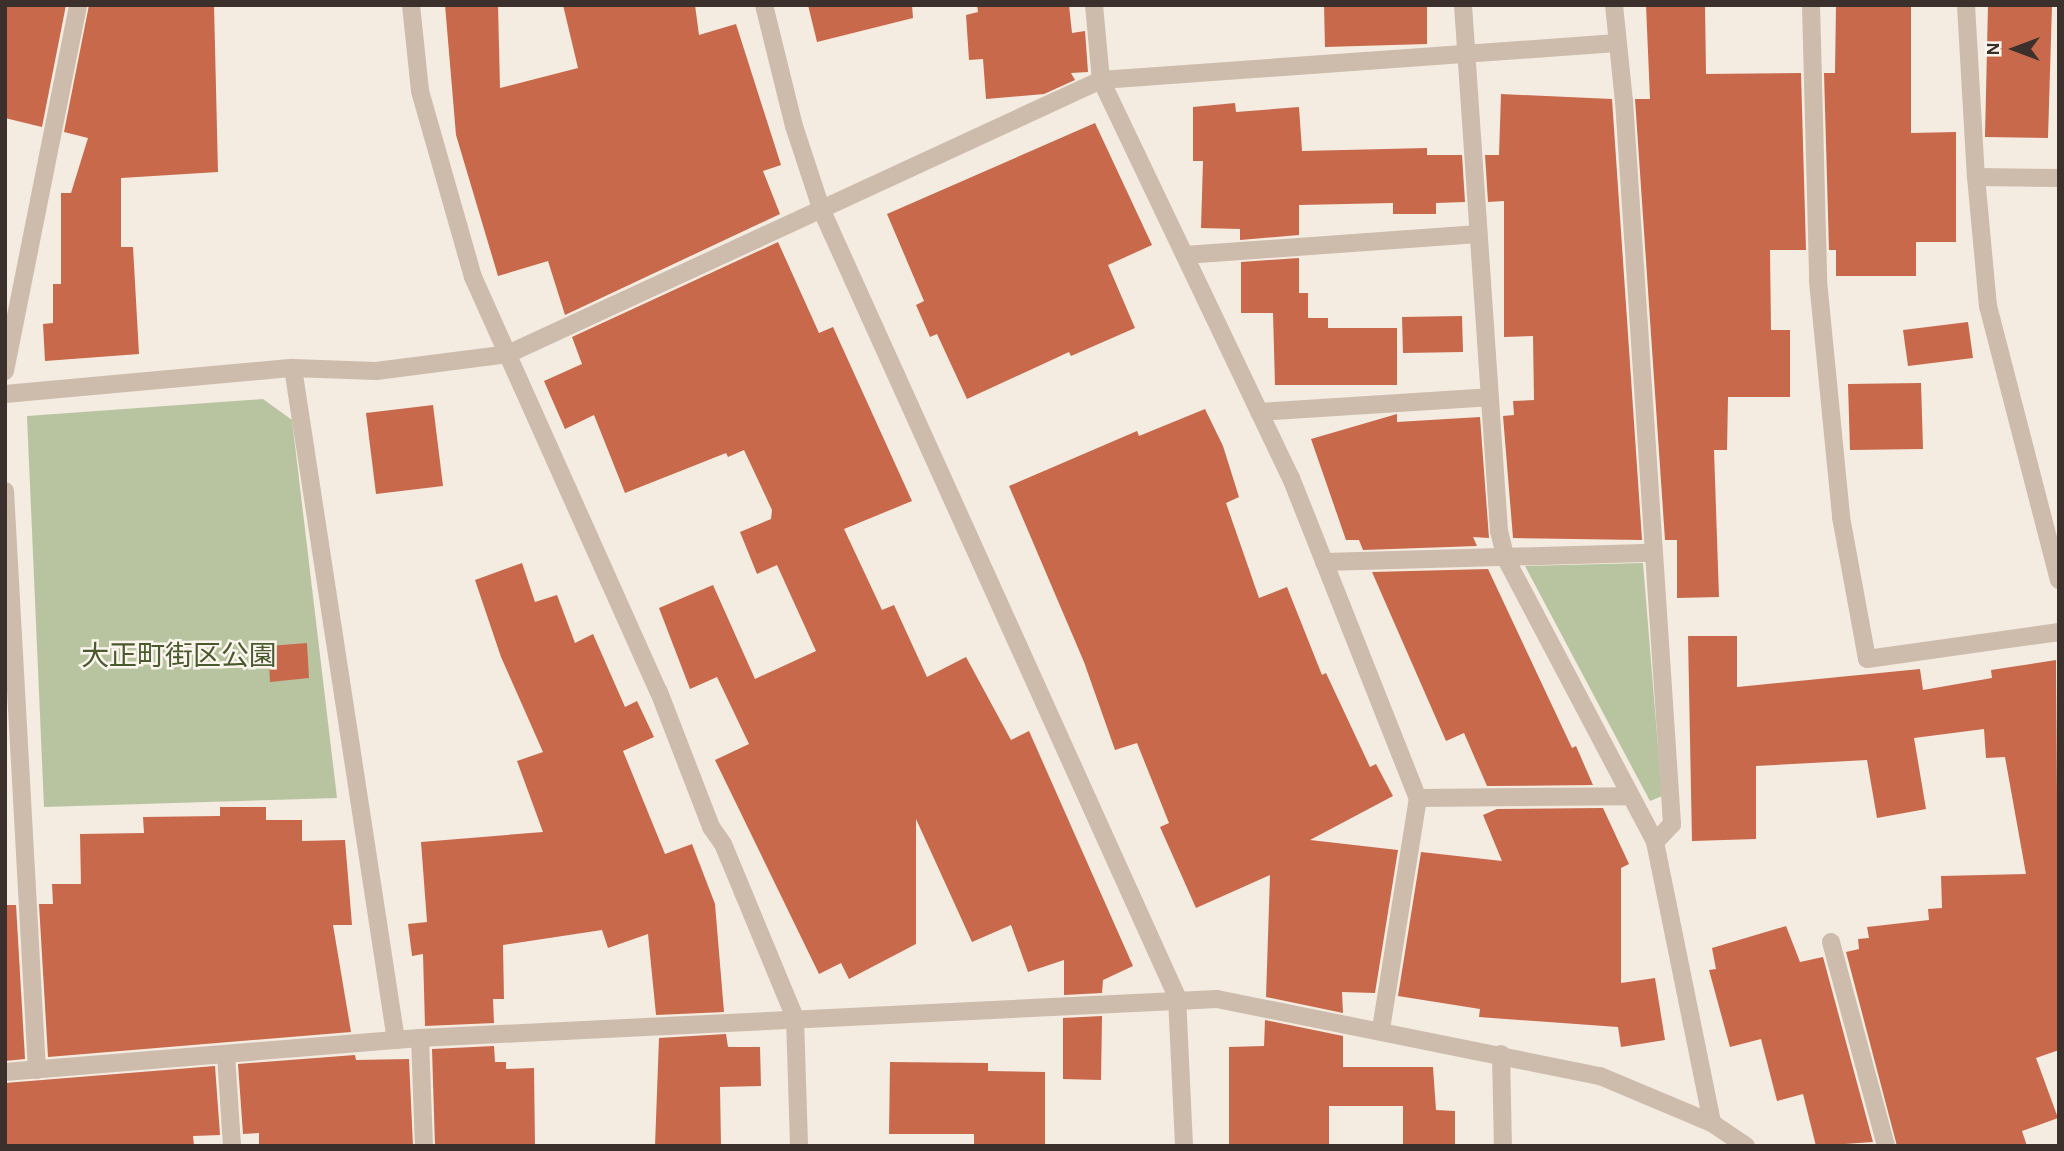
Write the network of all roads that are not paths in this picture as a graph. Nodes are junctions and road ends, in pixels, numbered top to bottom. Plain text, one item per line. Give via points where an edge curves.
1 (78, 5) edge
2 (411, 5) edge
3 (764, 5) edge
4 (1094, 5) edge
5 (1463, 5) edge
6 (1614, 5) edge
7 (1811, 5) edge
8 (1966, 5) edge
9 (1617, 43) junction
10 (1466, 57) junction
11 (1101, 80) junction
12 (1976, 177) junction
13 (2059, 178) edge
14 (822, 211) junction
15 (1478, 234) junction
16 (1185, 255) junction
17 (508, 354) junction
18 (293, 368) junction
19 (5, 370) edge
20 (5, 394) edge
21 (1489, 397) junction
22 (1259, 412) junction
23 (5, 491) edge
24 (1653, 553) junction
25 (1506, 559) junction
26 (1324, 562) junction
27 (2059, 580) edge
28 (2059, 632) edge
29 (1630, 796) junction
30 (1418, 798) junction
31 (1656, 842) junction
32 (1831, 942) dead end
33 (1177, 998) junction
34 (795, 1018) junction
35 (1381, 1029) junction
36 (420, 1038) junction
37 (396, 1040) junction
38 (1501, 1054) junction
39 (226, 1055) junction
40 (37, 1070) junction
41 (5, 1072) edge
42 (1712, 1123) junction
43 (232, 1146) edge
44 (424, 1146) edge
45 (799, 1146) edge
46 (1184, 1146) edge
47 (1503, 1146) edge
48 (1746, 1146) edge
49 (1886, 1146) edge

1 - 19 street
2 - 17 street via 420,90 472,277
3 - 14 street via 794,126
4 - 11 street
5 - 10 street
6 - 9 street
7 - 28 street via 1818,281 1841,517 1867,659
8 - 12 street
9 - 10 street
9 - 24 street
10 - 11 street
10 - 15 street
11 - 14 street
11 - 16 street
12 - 13 street
12 - 27 street via 1987,306
14 - 17 street
14 - 33 street
15 - 16 street
15 - 21 street
16 - 22 street
17 - 18 street via 376,371
17 - 34 street via 659,692 711,827 723,844
18 - 20 street
18 - 37 street
21 - 22 street
21 - 25 street via 1499,531
22 - 26 street
23 - 40 street
24 - 25 street
24 - 31 street via 1672,824
25 - 26 street
25 - 29 street
26 - 30 street
29 - 30 street
29 - 31 street
30 - 35 street
31 - 42 street
32 - 49 street
33 - 34 street
33 - 35 street via 1217,999
33 - 46 street
34 - 36 street
34 - 45 street
35 - 38 street
36 - 37 street
36 - 44 street
37 - 39 street
38 - 42 street via 1600,1076
38 - 47 street
39 - 40 street
39 - 43 street
40 - 41 street
42 - 48 street

